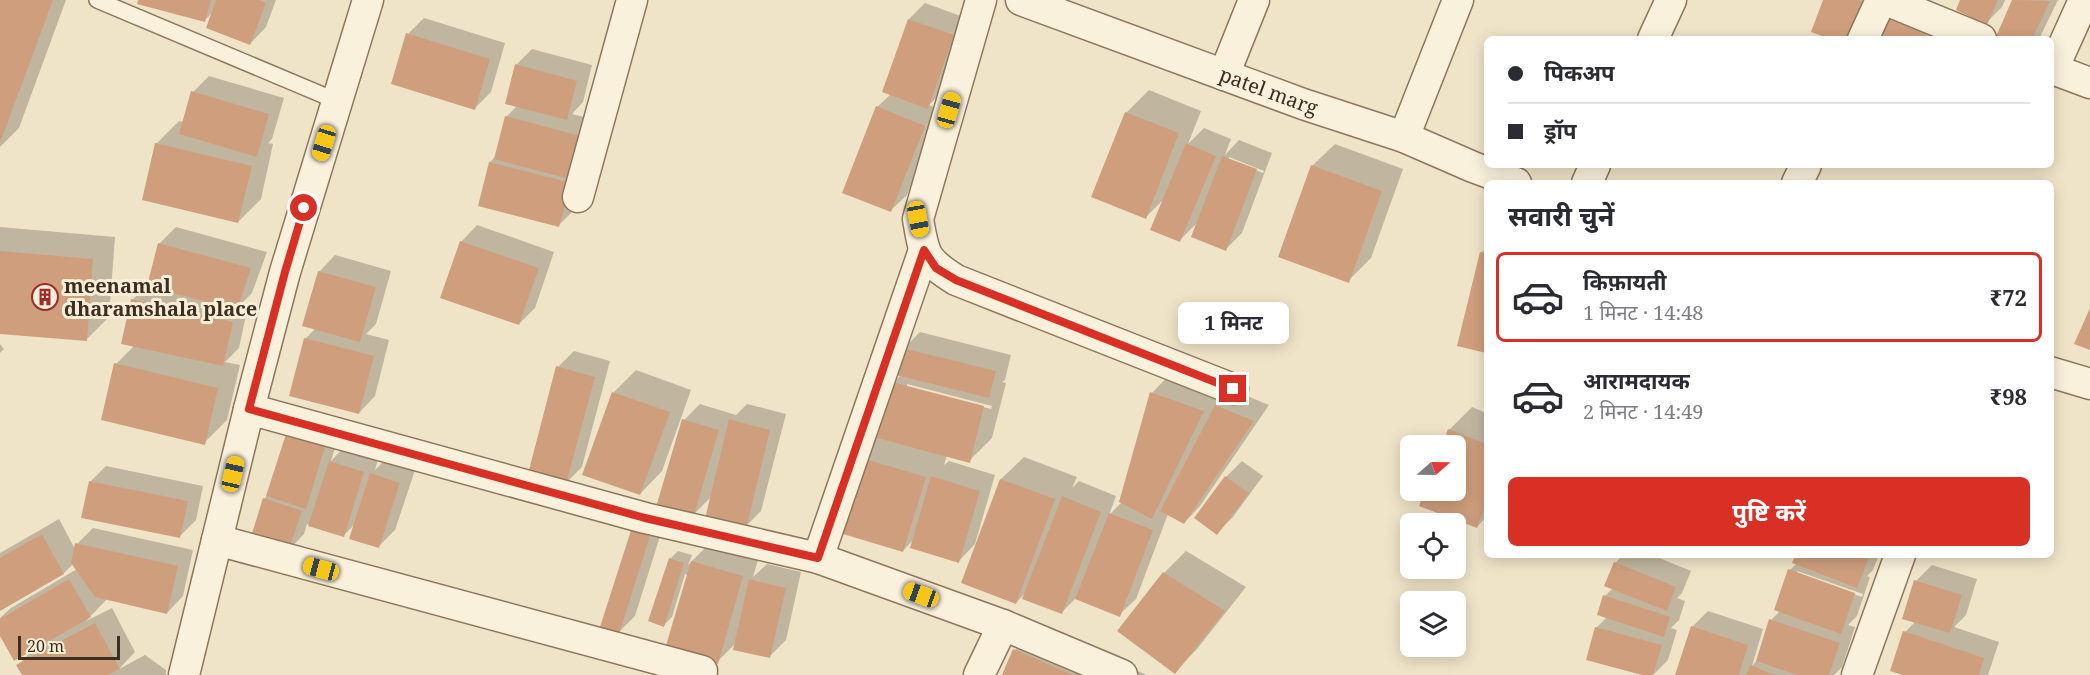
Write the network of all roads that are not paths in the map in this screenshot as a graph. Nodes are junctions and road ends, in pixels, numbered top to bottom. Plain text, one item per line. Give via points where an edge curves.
1 (98, 0) edge
2 (368, 0) edge
3 (632, 0) edge
4 (981, 0) edge
5 (1021, 0) edge
6 (1254, 0) edge
7 (1458, 0) edge
8 (1671, 0) edge
9 (1881, 0) edge
10 (1886, 0) edge
11 (2084, 0) edge
12 (1654, 36) edge
13 (1864, 36) edge
14 (1974, 36) edge
15 (2054, 64) edge
16 (2054, 69) edge
17 (1224, 75) junction
18 (2090, 83) edge
19 (337, 100) junction
20 (1404, 137) junction
21 (1508, 180) edge
22 (578, 197) dead end
23 (924, 250) junction
24 (2054, 373) edge
25 (2090, 384) edge
26 (1233, 389) dead end
27 (249, 409) junction
28 (217, 540) junction
29 (818, 558) junction
30 (1899, 558) edge
31 (1003, 625) junction
32 (702, 671) dead end
33 (184, 675) edge
34 (979, 675) edge
35 (1122, 675) edge
36 (1857, 675) edge

1 - 19 lane
2 - 19 street
3 - 22 street
4 - 23 street via 918,219
5 - 17 street, patel marg
6 - 17 street
7 - 20 street
8 - 12 street
9 - 13 street
10 - 14 street
11 - 15 street
16 - 18 street
17 - 20 street, patel marg
19 - 27 street
20 - 21 street, patel marg
23 - 26 street via 936,268 956,280
23 - 29 street
24 - 25 street
27 - 28 street
27 - 29 street via 645,518
28 - 32 street
28 - 33 street
29 - 31 street
30 - 36 street
31 - 34 street
31 - 35 street

